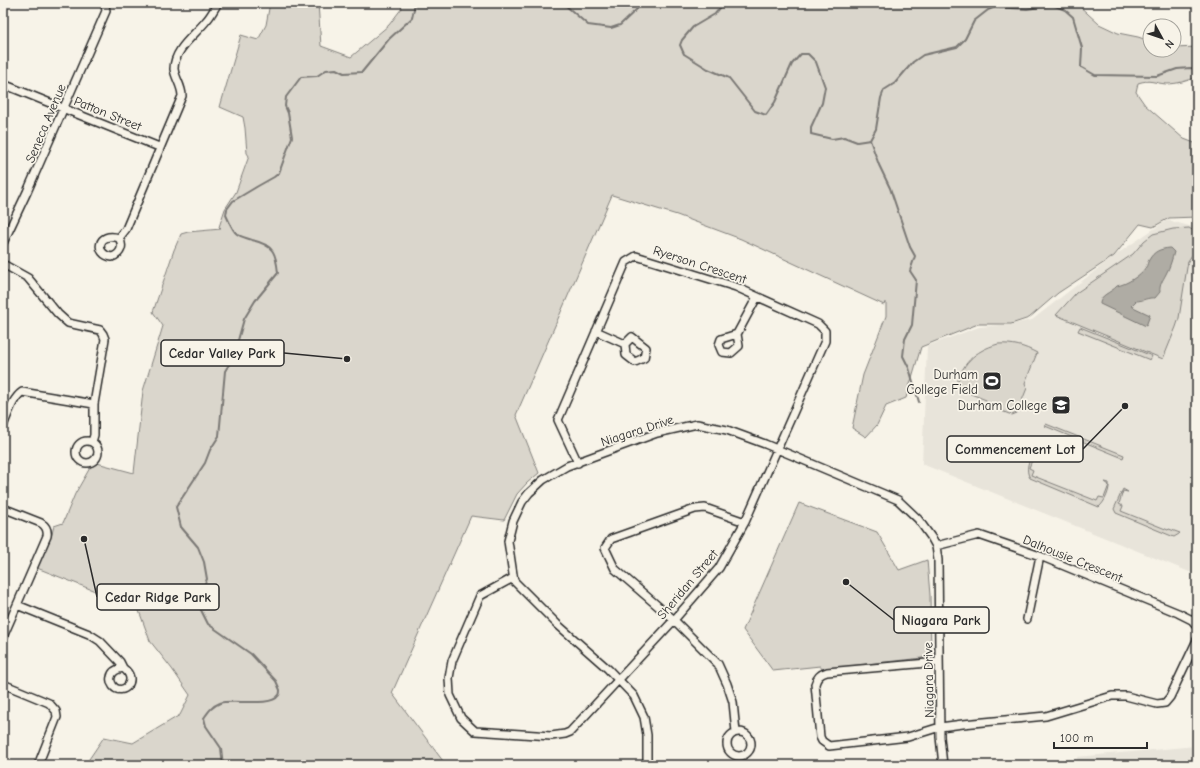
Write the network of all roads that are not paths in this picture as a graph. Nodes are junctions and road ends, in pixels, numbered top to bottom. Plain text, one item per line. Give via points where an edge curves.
1 (103, 3) edge
2 (218, 3) edge
3 (3, 84) edge
4 (64, 108) junction
5 (160, 147) junction
6 (119, 238) dead end
7 (3, 243) edge
8 (3, 264) edge
9 (757, 298) junction
10 (596, 331) junction
11 (737, 334) dead end
12 (626, 344) dead end
13 (94, 404) junction
14 (3, 426) edge
15 (92, 442) dead end
16 (777, 449) junction
17 (578, 463) junction
18 (3, 508) edge
19 (745, 522) junction
20 (936, 546) junction
21 (1040, 556) junction
22 (513, 578) junction
23 (17, 604) junction
24 (1027, 619) dead end
25 (674, 620) junction
26 (1197, 626) edge
27 (3, 637) edge
28 (1197, 640) edge
29 (939, 662) junction
30 (123, 668) dead end
31 (618, 680) junction
32 (3, 684) edge
33 (940, 728) junction
34 (736, 732) dead end
35 (38, 765) edge
36 (647, 765) edge
37 (943, 765) edge

1 - 4 street, Seneca Avenue via 106,11
2 - 5 street via 207,20 187,40 175,61 174,70 182,96
3 - 4 street, Patton Street
4 - 5 street, Patton Street
4 - 7 street, Seneca Avenue
5 - 6 street via 126,229
8 - 13 street via 28,278 68,323 100,330 103,334 105,339
9 - 10 street, Ryerson Crescent via 736,287 636,256 626,262
9 - 11 street
9 - 16 street, Ryerson Crescent via 818,324 824,331 825,341
10 - 12 street
10 - 17 street, Ryerson Crescent via 558,420
13 - 14 street via 22,392 15,400
13 - 15 street
16 - 17 street, Niagara Drive via 727,430 697,424 657,433
16 - 19 street, Sheridan Street
16 - 20 street, Niagara Drive via 898,500 918,519
17 - 22 street, Niagara Drive via 567,466 543,480 522,502 513,521 508,541
18 - 23 street via 41,523 47,529 47,535
19 - 25 street, Sheridan Street via 719,568
19 - 25 street via 705,508 695,509 611,539 605,548 615,569
20 - 21 street, Dalhousie Crescent via 979,535
20 - 29 street, Niagara Drive
21 - 24 street
21 - 26 street, Dalhousie Crescent via 1178,613 1192,620
22 - 31 street via 529,597
22 - 31 street, Sheridan Street via 480,596 452,661 449,678 450,696 461,718 475,731 552,736 564,734 570,732
23 - 27 street
23 - 30 street via 100,641
25 - 31 street, Sheridan Street
25 - 34 street via 718,664 733,702
28 - 33 street via 1165,703 1157,704 1126,696 1112,696 1046,716
29 - 33 street, Niagara Drive
29 - 33 street via 827,672 818,677 816,684 820,737 829,746 908,737
31 - 36 street via 634,696 644,717
32 - 35 street via 49,704 56,711 57,717
33 - 37 street, Niagara Drive

